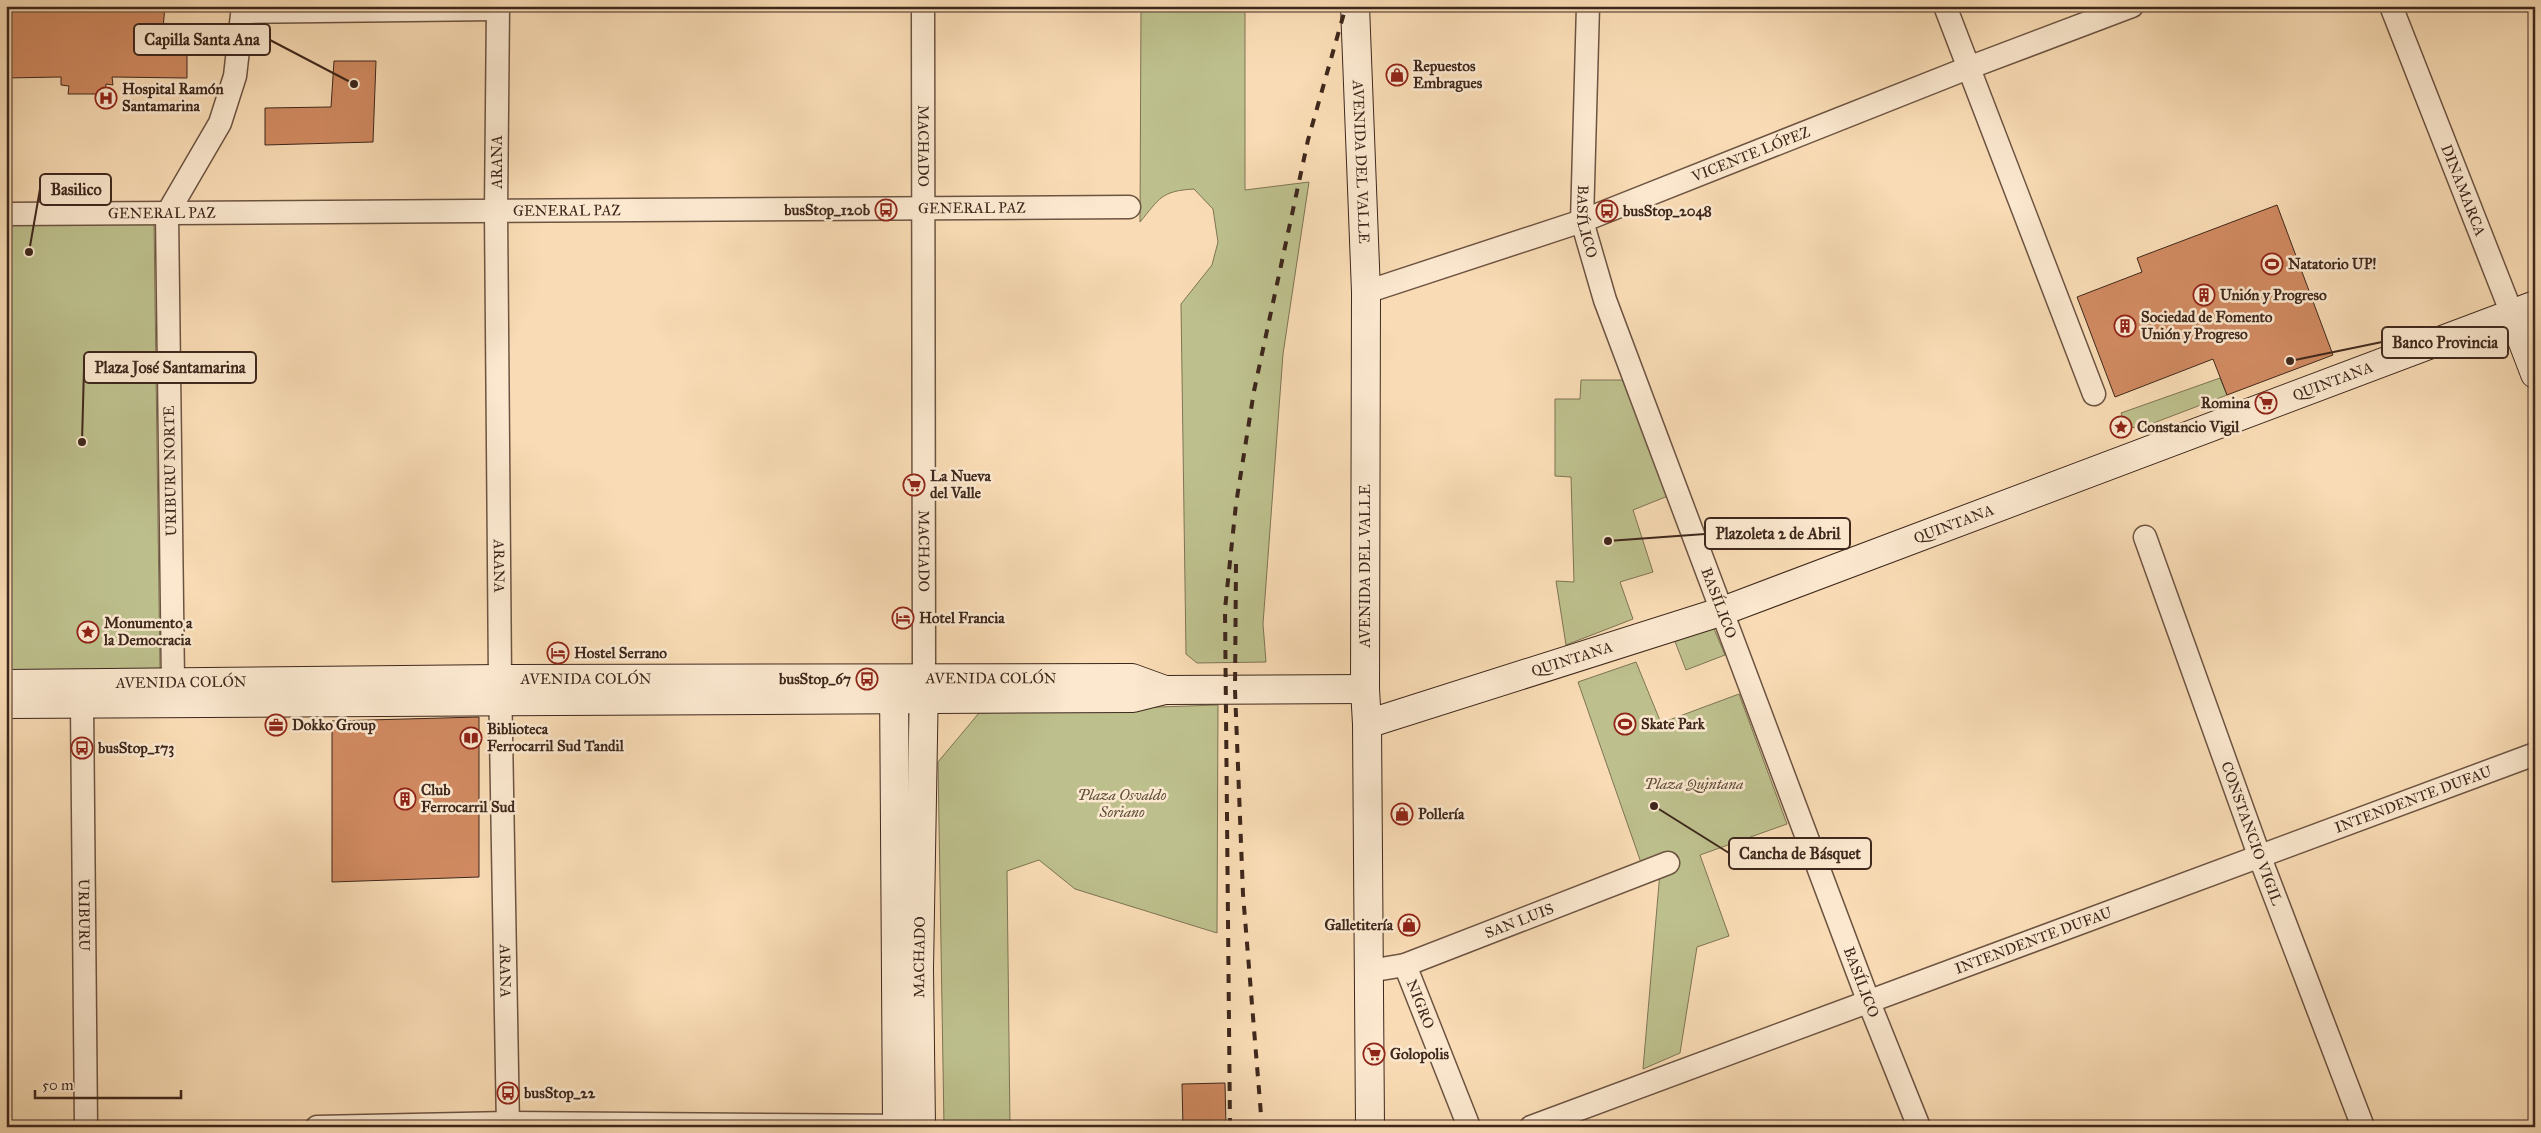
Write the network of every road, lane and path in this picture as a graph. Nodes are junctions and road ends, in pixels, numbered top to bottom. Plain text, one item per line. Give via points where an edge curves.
1 (923, 6) edge
2 (1355, 6) edge
3 (1588, 6) edge
4 (1945, 6) edge
5 (2132, 6) edge
6 (2391, 6) edge
7 (498, 8) edge
8 (243, 9) edge
9 (1968, 68) junction
10 (1129, 207) dead end
11 (923, 210) junction
12 (496, 211) junction
13 (6, 214) edge
14 (167, 214) junction
15 (1582, 221) junction
16 (1366, 292) junction
17 (2524, 309) edge
18 (2535, 374) edge
19 (2094, 394) dead end
20 (2145, 537) dead end
21 (1720, 612) junction
22 (173, 683) junction
23 (6, 684) edge
24 (894, 689) junction
25 (925, 689) junction
26 (1365, 689) junction
27 (500, 690) junction
28 (82, 703) junction
29 (6, 704) edge
30 (1367, 724) junction
31 (2535, 754) edge
32 (2258, 855) junction
33 (1668, 863) dead end
34 (1405, 965) junction
35 (1369, 971) junction
36 (1868, 1000) junction
37 (508, 1125) edge
38 (909, 1126) edge
39 (86, 1127) edge
40 (317, 1127) edge
41 (1370, 1127) edge
42 (1469, 1127) edge
43 (1531, 1127) edge
44 (1919, 1127) edge
45 (2363, 1127) edge

1 - 11 street, MACHADO
2 - 16 main road, AVENIDA DEL VALLE
3 - 15 street, BASÍLICO
4 - 9 street
5 - 9 street, VICENTE LÓPEZ
6 - 17 street, DINAMARCA
7 - 8 street
7 - 12 street, ARANA
8 - 14 street via 235,76 220,124
9 - 15 street, VICENTE LÓPEZ
9 - 19 street
10 - 11 street, GENERAL PAZ
11 - 12 street, GENERAL PAZ
11 - 25 street, MACHADO
12 - 14 street, GENERAL PAZ
12 - 27 street, ARANA
13 - 14 street, GENERAL PAZ
14 - 22 street, URIBURU NORTE
15 - 16 street, VICENTE LÓPEZ
15 - 21 street, BASÍLICO via 1605,300
16 - 26 main road, AVENIDA DEL VALLE
17 - 18 main road, DINAMARCA
17 - 21 main road, QUINTANA
20 - 32 street, CONSTANCIO VIGIL
21 - 30 main road, QUINTANA
21 - 36 street, BASÍLICO
22 - 23 main road, AVENIDA COLÓN
22 - 27 main road, AVENIDA COLÓN
24 - 25 main road, AVENIDA COLÓN
24 - 27 main road, AVENIDA COLÓN
24 - 38 main road, MACHADO
25 - 26 main road, AVENIDA COLÓN via 1133,698 1165,690
25 - 38 main road, MACHADO via 919,968
26 - 30 main road, AVENIDA DEL VALLE
27 - 28 main road, AVENIDA COLÓN
27 - 37 street, ARANA
28 - 29 main road, AVENIDA COLÓN
28 - 39 street, URIBURU
30 - 35 main road, AVENIDA DEL VALLE
31 - 32 street, INTENDENTE DUFAU
32 - 36 street, INTENDENTE DUFAU
32 - 45 street, CONSTANCIO VIGIL
33 - 34 street, SAN LUIS
34 - 35 street, SAN LUIS
34 - 42 street, NIGRO
35 - 41 main road, AVENIDA DEL VALLE
36 - 43 street, INTENDENTE DUFAU
36 - 44 street, BASÍLICO
37 - 38 street
37 - 40 street

